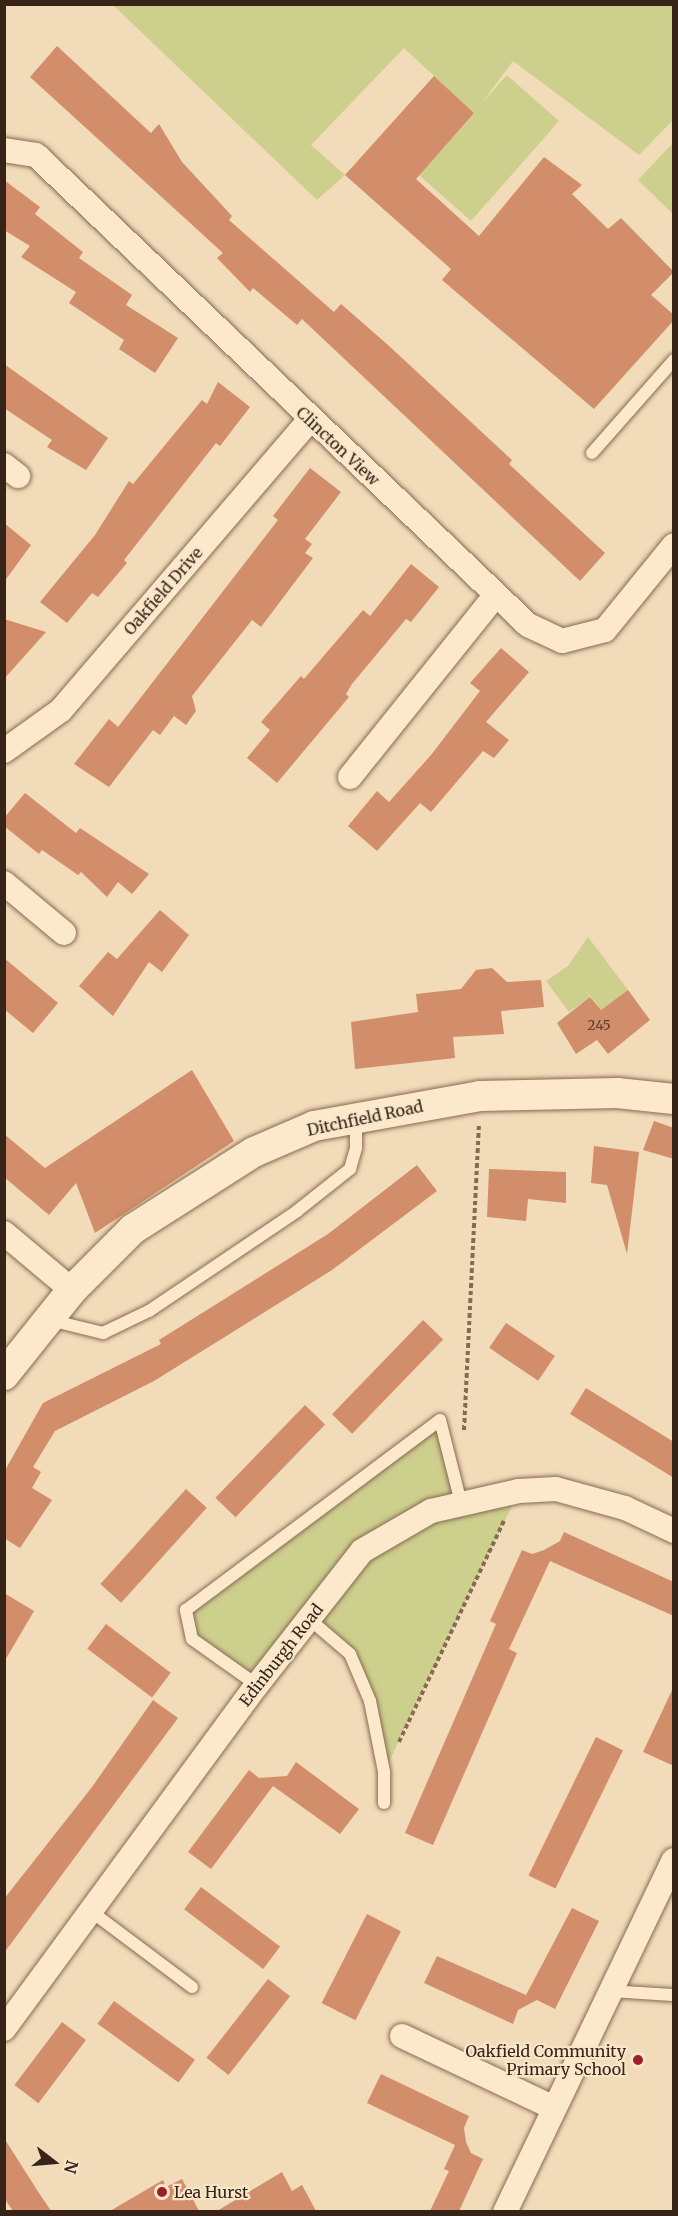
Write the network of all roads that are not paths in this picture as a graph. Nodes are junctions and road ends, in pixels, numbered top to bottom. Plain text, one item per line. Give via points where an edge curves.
1 (4, 150) edge
2 (674, 360) edge
3 (310, 419) junction
4 (592, 453) dead end
5 (674, 545) edge
6 (496, 595) junction
7 (4, 751) edge
8 (350, 777) dead end
9 (4, 883) edge
10 (64, 933) dead end
11 (674, 1099) edge
12 (356, 1118) junction
13 (4, 1233) edge
14 (72, 1290) junction
15 (50, 1320) junction
16 (4, 1375) edge
17 (461, 1503) junction
18 (674, 1531) edge
19 (308, 1618) junction
20 (257, 1684) junction
21 (384, 1803) dead end
22 (674, 1860) edge
23 (92, 1912) junction
24 (192, 1988) dead end
25 (610, 1991) junction
26 (674, 1995) edge
27 (4, 2029) edge
28 (402, 2036) dead end
29 (552, 2107) junction
30 (505, 2211) edge

1 - 3 street, Clincton View via 36,155
2 - 4 lane
3 - 6 street, Clincton View
3 - 7 street, Oakfield Drive via 61,710
5 - 6 street, Clincton View via 605,630 562,641 528,625
6 - 8 street
9 - 10 street
11 - 12 street, Ditchfield Road via 617,1093 480,1096
12 - 14 street, Ditchfield Road via 314,1126 254,1152 132,1229
12 - 15 lane via 356,1148 350,1169 149,1311 103,1333
13 - 14 street
14 - 15 street, Ditchfield Road
15 - 16 street, Ditchfield Road
17 - 18 street, Edinburgh Road via 519,1491 556,1489 626,1508
17 - 19 street, Edinburgh Road via 431,1511 362,1551
17 - 20 lane via 440,1420 186,1610 192,1639
19 - 20 street, Edinburgh Road
19 - 21 lane via 350,1654 370,1701 384,1772
20 - 23 street, Edinburgh Road
22 - 25 street
23 - 24 lane
23 - 27 street, Edinburgh Road
25 - 26 lane
25 - 29 street
28 - 29 street
29 - 30 street

